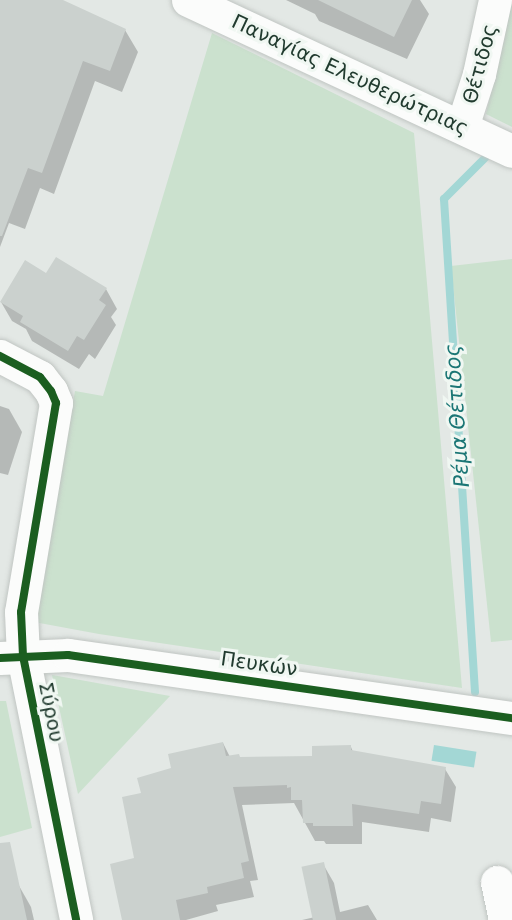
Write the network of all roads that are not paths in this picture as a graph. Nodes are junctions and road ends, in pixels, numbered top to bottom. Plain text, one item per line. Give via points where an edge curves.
1 (188, 0) edge
2 (495, 0) edge
3 (462, 127) junction
4 (512, 151) edge
5 (0, 356) edge
6 (12, 657) edge
7 (512, 718) edge
8 (497, 882) dead end
9 (76, 920) edge
10 (505, 920) edge

1 - 3 street, Παναγίας Ελευθερώτριας
2 - 3 street, Θέτιδος via 479,74
3 - 4 street, Παναγίας Ελευθερώτριας
5 - 6 street, Σύρου via 40,377 56,403
6 - 7 street, Πευκών via 68,655 148,664
6 - 9 street, Σύρου
8 - 10 street

